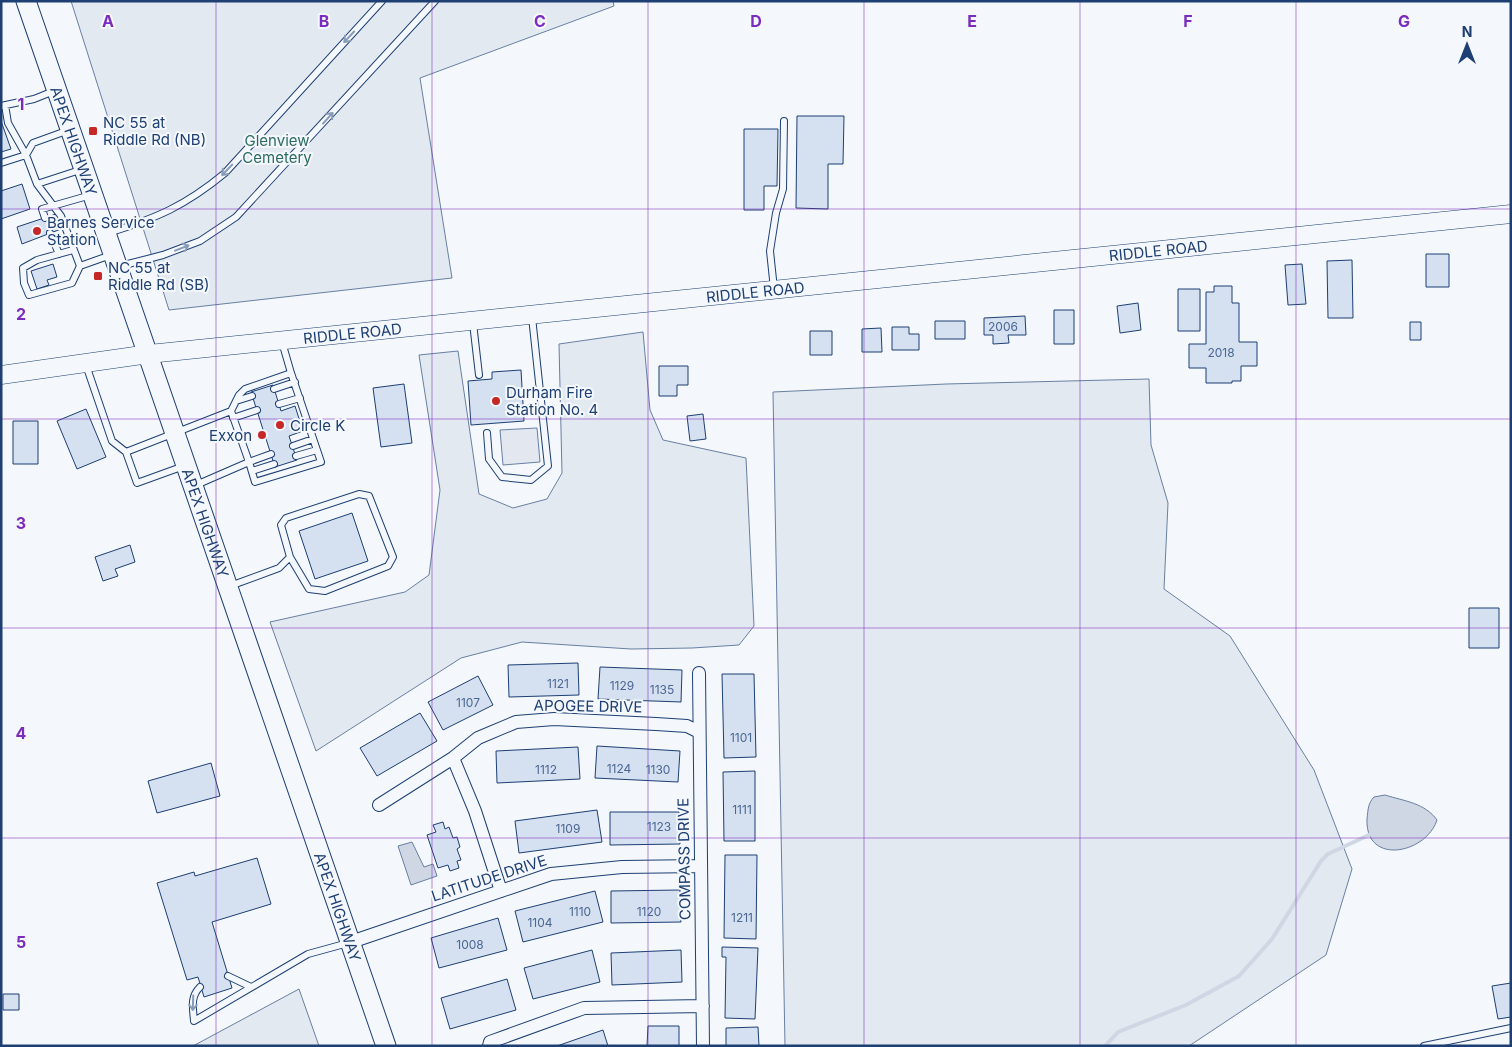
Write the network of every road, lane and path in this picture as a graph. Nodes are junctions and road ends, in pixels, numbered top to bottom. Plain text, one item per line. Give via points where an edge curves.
1 (26, 1) edge
2 (382, 1) edge
3 (435, 1) edge
4 (57, 90) junction
5 (3, 105) edge
6 (784, 121) dead end
7 (71, 129) junction
8 (26, 155) junction
9 (1, 163) edge
10 (84, 169) junction
11 (37, 184) junction
12 (93, 194) junction
13 (53, 205) junction
14 (1511, 214) edge
15 (45, 218) dead end
16 (50, 232) dead end
17 (107, 233) junction
18 (73, 250) junction
19 (59, 254) junction
20 (116, 260) junction
21 (80, 266) junction
22 (774, 290) junction
23 (532, 316) junction
24 (473, 322) junction
25 (282, 341) junction
26 (149, 354) junction
27 (85, 362) junction
28 (291, 373) junction
29 (1, 375) edge
30 (479, 375) dead end
31 (294, 382) junction
32 (274, 389) dead end
33 (252, 396) dead end
34 (300, 398) junction
35 (236, 401) junction
36 (279, 404) dead end
37 (256, 410) dead end
38 (232, 414) junction
39 (176, 432) junction
40 (487, 433) dead end
41 (314, 439) junction
42 (293, 446) dead end
43 (317, 450) junction
44 (126, 452) junction
45 (271, 454) dead end
46 (296, 456) dead end
47 (249, 462) junction
48 (274, 464) dead end
49 (188, 465) junction
50 (252, 471) junction
51 (195, 486) junction
52 (290, 557) junction
53 (229, 587) junction
54 (699, 672) dead end
55 (699, 732) junction
56 (453, 758) junction
57 (379, 805) dead end
58 (701, 866) junction
59 (501, 892) junction
60 (351, 942) junction
61 (228, 976) dead end
62 (200, 987) dead end
63 (251, 987) junction
64 (703, 1006) junction
65 (1511, 1028) edge
66 (386, 1046) edge
67 (488, 1046) edge
68 (703, 1046) edge
69 (1424, 1046) edge

1 - 4 main road, APEX HIGHWAY
2 -> 17 lane via 199,195 149,221
20 -> 3 lane via 163,255 200,241 236,217
4 - 5 lane via 34,100
4 - 7 main road, APEX HIGHWAY
5 - 8 lane via 8,123
6 - 22 lane via 783,189 770,251
7 - 8 lane via 33,143
7 - 10 main road, APEX HIGHWAY
8 - 9 lane
8 - 11 lane
10 - 11 lane
10 - 12 main road, APEX HIGHWAY
11 - 13 lane
12 - 13 lane
12 - 17 main road, APEX HIGHWAY
13 - 15 lane via 42,209
13 - 18 lane via 61,216
14 - 22 main road, RIDDLE ROAD
16 - 19 lane
17 - 20 main road, APEX HIGHWAY
18 - 19 lane
18 - 21 lane
19 - 21 lane via 23,268 29,295 72,283
20 - 21 lane
20 - 26 main road, APEX HIGHWAY
22 - 23 main road, RIDDLE ROAD
23 - 24 main road, RIDDLE ROAD
23 - 40 lane via 548,466 531,480 502,477 489,459
24 - 25 main road, RIDDLE ROAD
24 - 30 lane
25 - 26 main road, RIDDLE ROAD
25 - 28 lane
26 - 27 main road, RIDDLE ROAD
26 - 39 main road, APEX HIGHWAY
27 - 29 main road, RIDDLE ROAD
27 - 44 lane via 112,441
28 - 31 lane
28 - 35 lane via 245,389
31 - 32 lane
31 - 34 lane
33 - 35 lane
34 - 36 lane
34 - 41 lane
35 - 38 lane
37 - 38 lane
38 - 39 lane
38 - 47 lane
39 - 44 lane
39 - 49 main road, APEX HIGHWAY
41 - 42 lane
41 - 43 lane
43 - 46 lane
43 - 50 lane via 322,462 255,482
44 - 49 lane via 137,483
45 - 47 lane
47 - 50 lane
47 - 51 lane
48 - 50 lane
49 - 51 main road, APEX HIGHWAY
51 - 53 main road, APEX HIGHWAY
52 - 52 lane via 281,525 286,518 359,494 369,496 393,557 388,566 325,591 310,589
52 - 53 lane via 279,568
53 - 60 main road, APEX HIGHWAY
54 - 55 street, COMPASS DRIVE
55 - 56 street, APOGEE DRIVE via 687,726 656,724 554,719 516,722 478,738
55 - 58 street, COMPASS DRIVE
56 - 57 street, APOGEE DRIVE
56 - 59 street via 475,810
58 - 59 street, LATITUDE DRIVE via 622,867 551,874
58 - 64 street, COMPASS DRIVE
59 - 60 street, LATITUDE DRIVE
60 - 63 lane via 308,954
60 - 66 main road, APEX HIGHWAY
61 - 63 lane
62 -> 63 lane via 192,1000 194,1021
64 - 67 street via 584,1008 490,1042
64 - 68 street, COMPASS DRIVE
65 - 69 lane

